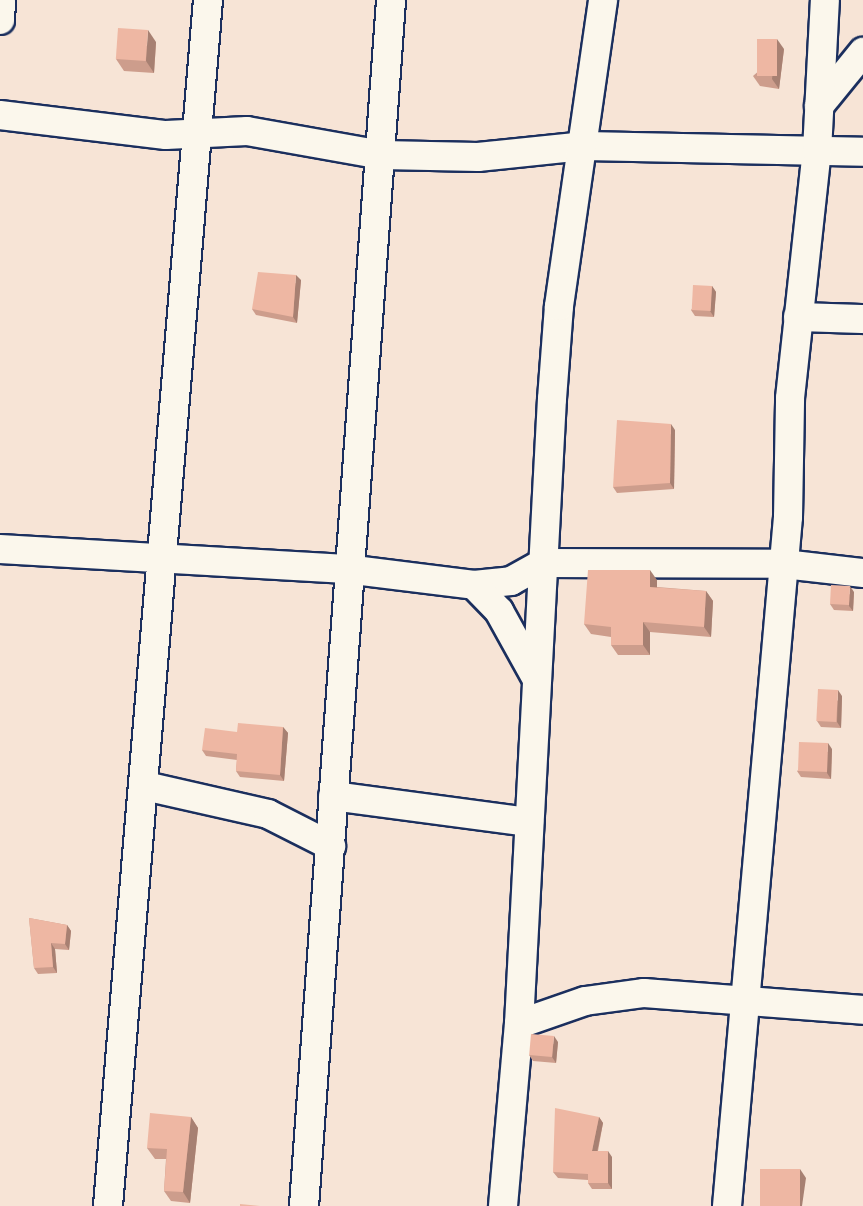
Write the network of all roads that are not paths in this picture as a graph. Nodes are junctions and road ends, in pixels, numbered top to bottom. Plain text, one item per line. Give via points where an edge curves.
1 (1, 0) edge
2 (208, 0) edge
3 (391, 0) edge
4 (603, 0) edge
5 (825, 0) edge
6 (0, 20) edge
7 (863, 52) edge
8 (819, 106) junction
9 (0, 115) edge
10 (197, 133) junction
11 (585, 146) junction
12 (817, 151) junction
13 (863, 152) edge
14 (382, 155) junction
15 (798, 317) junction
16 (863, 319) edge
17 (0, 549) edge
18 (164, 558) junction
19 (543, 563) junction
20 (784, 564) junction
21 (346, 569) junction
22 (863, 573) edge
23 (474, 585) junction
24 (537, 679) junction
25 (145, 786) junction
26 (333, 796) junction
27 (529, 822) junction
28 (331, 846) junction
29 (744, 998) junction
30 (863, 1010) edge
31 (519, 1024) junction
32 (108, 1206) edge
33 (304, 1206) edge
34 (503, 1206) edge
35 (727, 1206) edge

1 - 6 street
2 - 10 street
3 - 14 street
4 - 11 street
5 - 8 street
7 - 8 street
8 - 12 street
9 - 10 street via 89,129
10 - 14 street via 247,131
10 - 18 street
11 - 12 street
11 - 14 street via 478,157
11 - 19 street via 559,306
12 - 13 street
12 - 15 street
14 - 21 street via 369,355
15 - 16 street
15 - 20 street
17 - 18 street
18 - 21 street
18 - 25 street
19 - 20 street
19 - 23 street via 511,581
19 - 24 street
20 - 22 street
20 - 29 street
21 - 23 street
21 - 26 street
23 - 24 street via 499,611
24 - 27 street
25 - 28 street via 268,814
25 - 32 street
26 - 27 street
26 - 28 street
27 - 31 street
28 - 33 street
29 - 30 street
29 - 31 street via 644,993 585,1001
29 - 35 street
31 - 34 street

